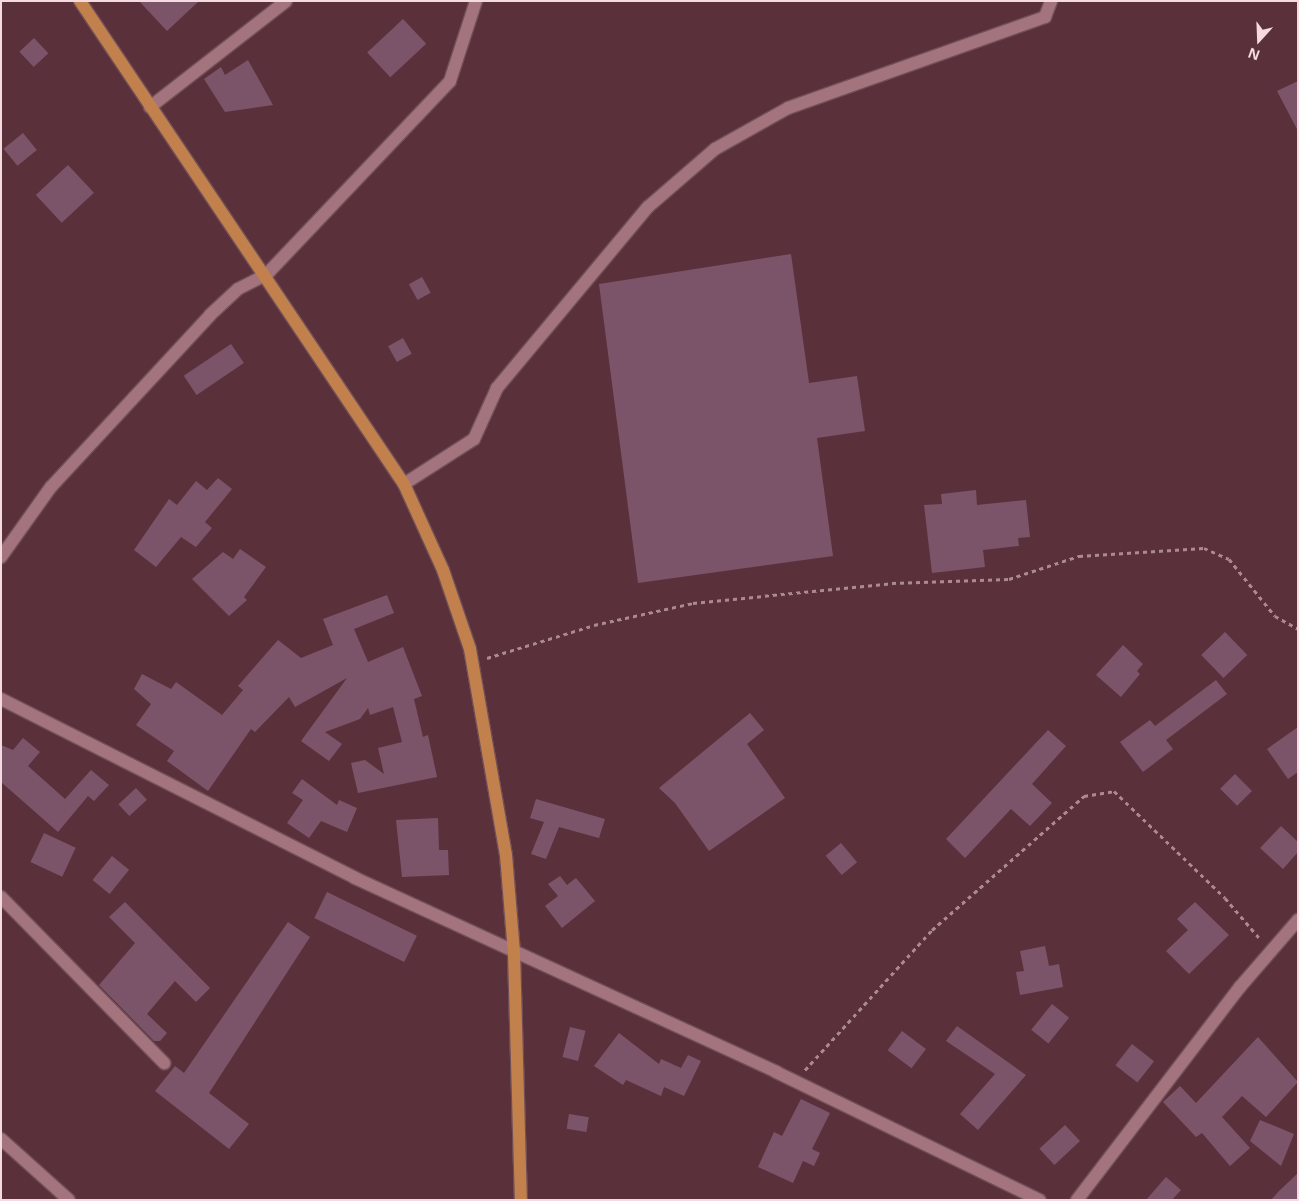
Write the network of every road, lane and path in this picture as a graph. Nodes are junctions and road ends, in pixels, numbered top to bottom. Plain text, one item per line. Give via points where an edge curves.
1 (80, 1) edge
2 (286, 1) edge
3 (476, 1) edge
4 (1051, 1) edge
5 (150, 107) junction
6 (267, 274) junction
7 (404, 484) junction
8 (1, 557) edge
9 (1298, 629) edge
10 (473, 662) junction
11 (1, 699) edge
12 (1, 897) edge
13 (1298, 920) edge
14 (1271, 952) junction
15 (514, 953) junction
16 (164, 1063) dead end
17 (795, 1081) junction
18 (1, 1139) edge
19 (69, 1200) edge
20 (521, 1200) edge
21 (1040, 1200) edge
22 (1077, 1200) edge

1 - 5 main road
2 - 5 street
3 - 6 street via 450,81
4 - 7 street via 1045,17 920,57 788,108 715,149 648,207 497,388 474,439
5 - 6 main road
6 - 7 main road
6 - 8 street via 238,289 210,315 51,487
7 - 10 main road via 443,570
9 - 10 path via 1274,616 1229,559 1204,548 1079,556 1009,579 892,583 692,603 594,625
10 - 15 main road via 506,855
11 - 15 street via 354,878
12 - 16 street
13 - 14 street
14 - 17 path via 1225,898 1114,791 1084,796 932,930
14 - 22 street
15 - 17 street
15 - 20 main road
17 - 21 street
18 - 19 street

